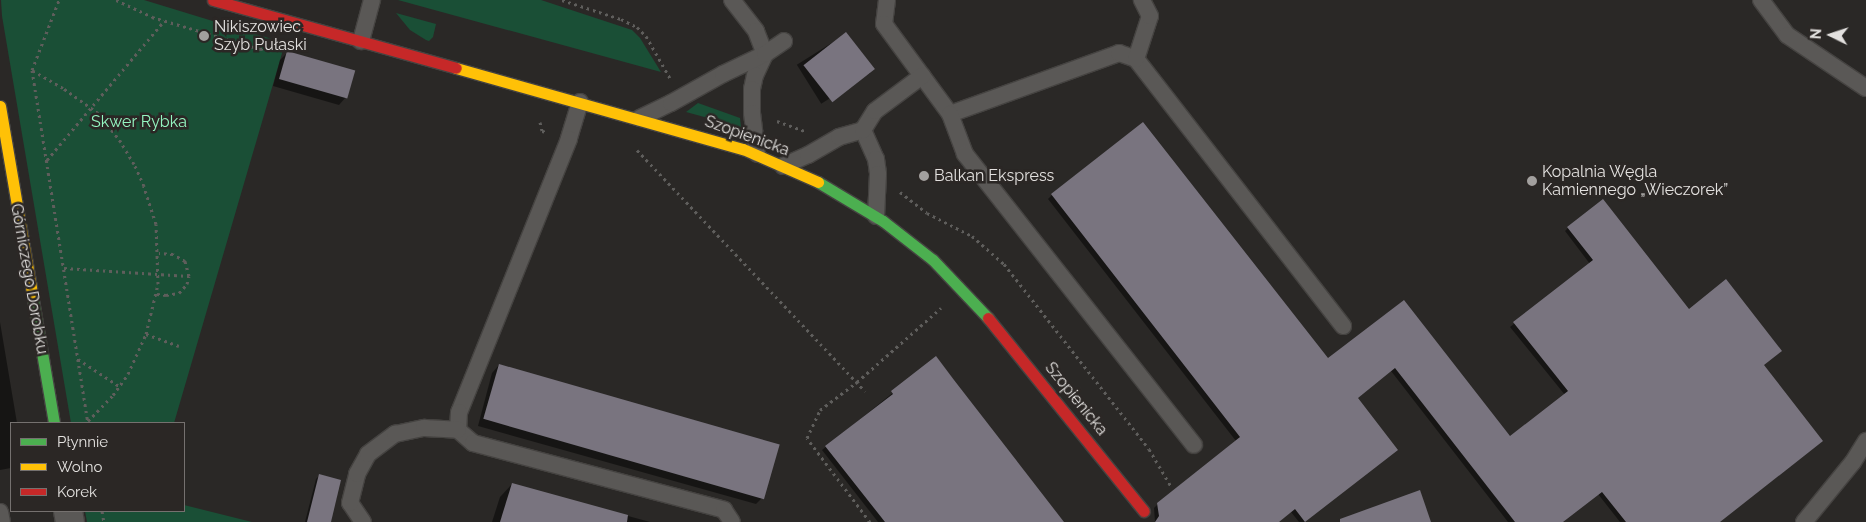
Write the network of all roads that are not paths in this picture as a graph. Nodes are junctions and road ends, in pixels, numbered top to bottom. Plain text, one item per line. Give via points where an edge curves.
1 (213, 0) edge
2 (372, 0) edge
3 (732, 0) edge
4 (887, 0) edge
5 (1142, 0) edge
6 (1761, 0) edge
7 (361, 41) junction
8 (784, 41) dead end
9 (765, 54) junction
10 (1136, 58) junction
11 (922, 76) junction
12 (1866, 88) edge
13 (580, 102) junction
14 (0, 106) edge
15 (950, 114) junction
16 (640, 118) junction
17 (863, 130) junction
18 (757, 154) junction
19 (783, 166) junction
20 (876, 216) junction
21 (1343, 326) dead end
22 (54, 422) edge
23 (458, 430) junction
24 (1866, 441) edge
25 (1194, 445) dead end
26 (1144, 511) dead end
27 (0, 512) edge
28 (2, 522) edge
29 (363, 522) edge
30 (732, 522) edge
31 (1804, 522) edge

1 - 7 street, Szopienicka
2 - 7 lane
3 - 9 lane via 756,31
4 - 11 lane via 884,24
5 - 10 lane via 1150,16
6 - 12 lane via 1787,35
7 - 13 street, Szopienicka
8 - 9 lane
9 - 16 lane
9 - 18 lane via 752,89
10 - 15 lane via 1119,53
10 - 21 lane
11 - 15 lane
11 - 17 lane via 875,110
13 - 16 street, Szopienicka
13 - 23 lane via 569,139 459,412
14 - 22 street, Górniczego Dorobku
15 - 25 lane via 965,154
16 - 18 street, Szopienicka
17 - 19 lane via 839,137
17 - 20 lane via 876,159
18 - 19 street, Szopienicka
19 - 20 street, Szopienicka via 822,184
20 - 26 street, Szopienicka via 933,260 976,304
23 - 29 lane via 424,428 395,434 368,454 357,474 350,503
23 - 30 lane via 472,443 724,510
24 - 31 lane
27 - 28 lane

